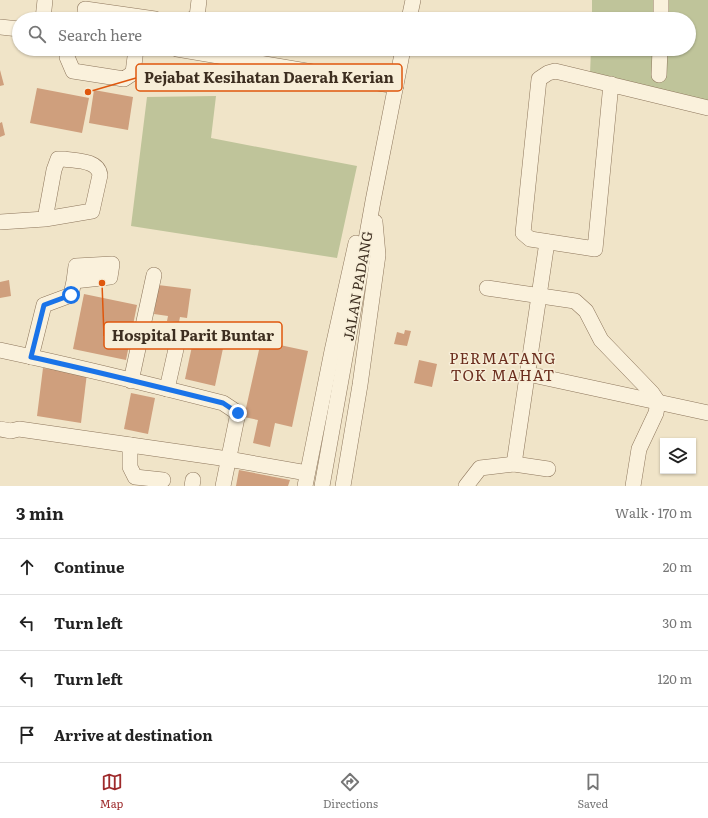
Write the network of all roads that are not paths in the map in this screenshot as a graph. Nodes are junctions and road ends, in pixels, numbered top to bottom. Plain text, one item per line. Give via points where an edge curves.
1 (45, 0) edge
2 (199, 0) edge
3 (413, 0) edge
4 (661, 0) edge
5 (85, 9) dead end
6 (44, 12) edge
7 (106, 12) edge
8 (198, 12) edge
9 (410, 12) edge
10 (661, 12) edge
11 (0, 27) edge
12 (12, 28) edge
13 (67, 56) edge
14 (135, 56) edge
15 (218, 56) edge
16 (402, 56) edge
17 (660, 56) edge
18 (660, 75) dead end
19 (611, 84) junction
20 (396, 86) junction
21 (708, 108) edge
22 (373, 201) junction
23 (45, 219) junction
24 (0, 222) edge
25 (547, 242) junction
26 (154, 275) dead end
27 (74, 281) dead end
28 (487, 288) dead end
29 (540, 296) junction
30 (178, 340) dead end
31 (0, 350) edge
32 (31, 357) junction
33 (528, 374) junction
34 (131, 381) junction
35 (167, 389) junction
36 (658, 402) junction
37 (708, 413) edge
38 (0, 429) edge
39 (130, 445) junction
40 (228, 459) junction
41 (514, 464) junction
42 (548, 469) dead end
43 (163, 480) dead end
44 (306, 480) edge
45 (223, 486) edge
46 (322, 486) edge
47 (343, 486) edge
48 (466, 486) edge
49 (633, 486) edge

1 - 6 street
2 - 8 street
3 - 9 street
4 - 10 street
5 - 7 street
11 - 12 street
13 - 14 street via 73,71 124,79 133,73
15 - 20 street
16 - 20 street, JALAN PADANG
17 - 18 street
19 - 21 street
19 - 25 street via 595,249
19 - 25 street via 555,71 539,79 524,233 530,239
20 - 22 street, JALAN PADANG
22 - 44 street via 356,242
22 - 46 street, JALAN PADANG
22 - 47 street via 378,255
23 - 23 street via 92,211 100,169 96,165 58,159
23 - 24 street
25 - 29 street
26 - 34 street
27 - 32 street via 71,295 44,305
28 - 29 street
29 - 33 street
29 - 36 street via 575,301 586,311 601,340 652,392
30 - 35 street
31 - 32 street
32 - 34 street
33 - 36 street
33 - 41 street
34 - 35 street
35 - 40 street via 223,403 238,413
36 - 37 street
36 - 49 street via 656,413 639,448
38 - 39 street via 19,429
39 - 40 street
39 - 43 street via 130,467 135,477
40 - 44 street
40 - 45 street
41 - 42 street
41 - 48 street via 480,468

